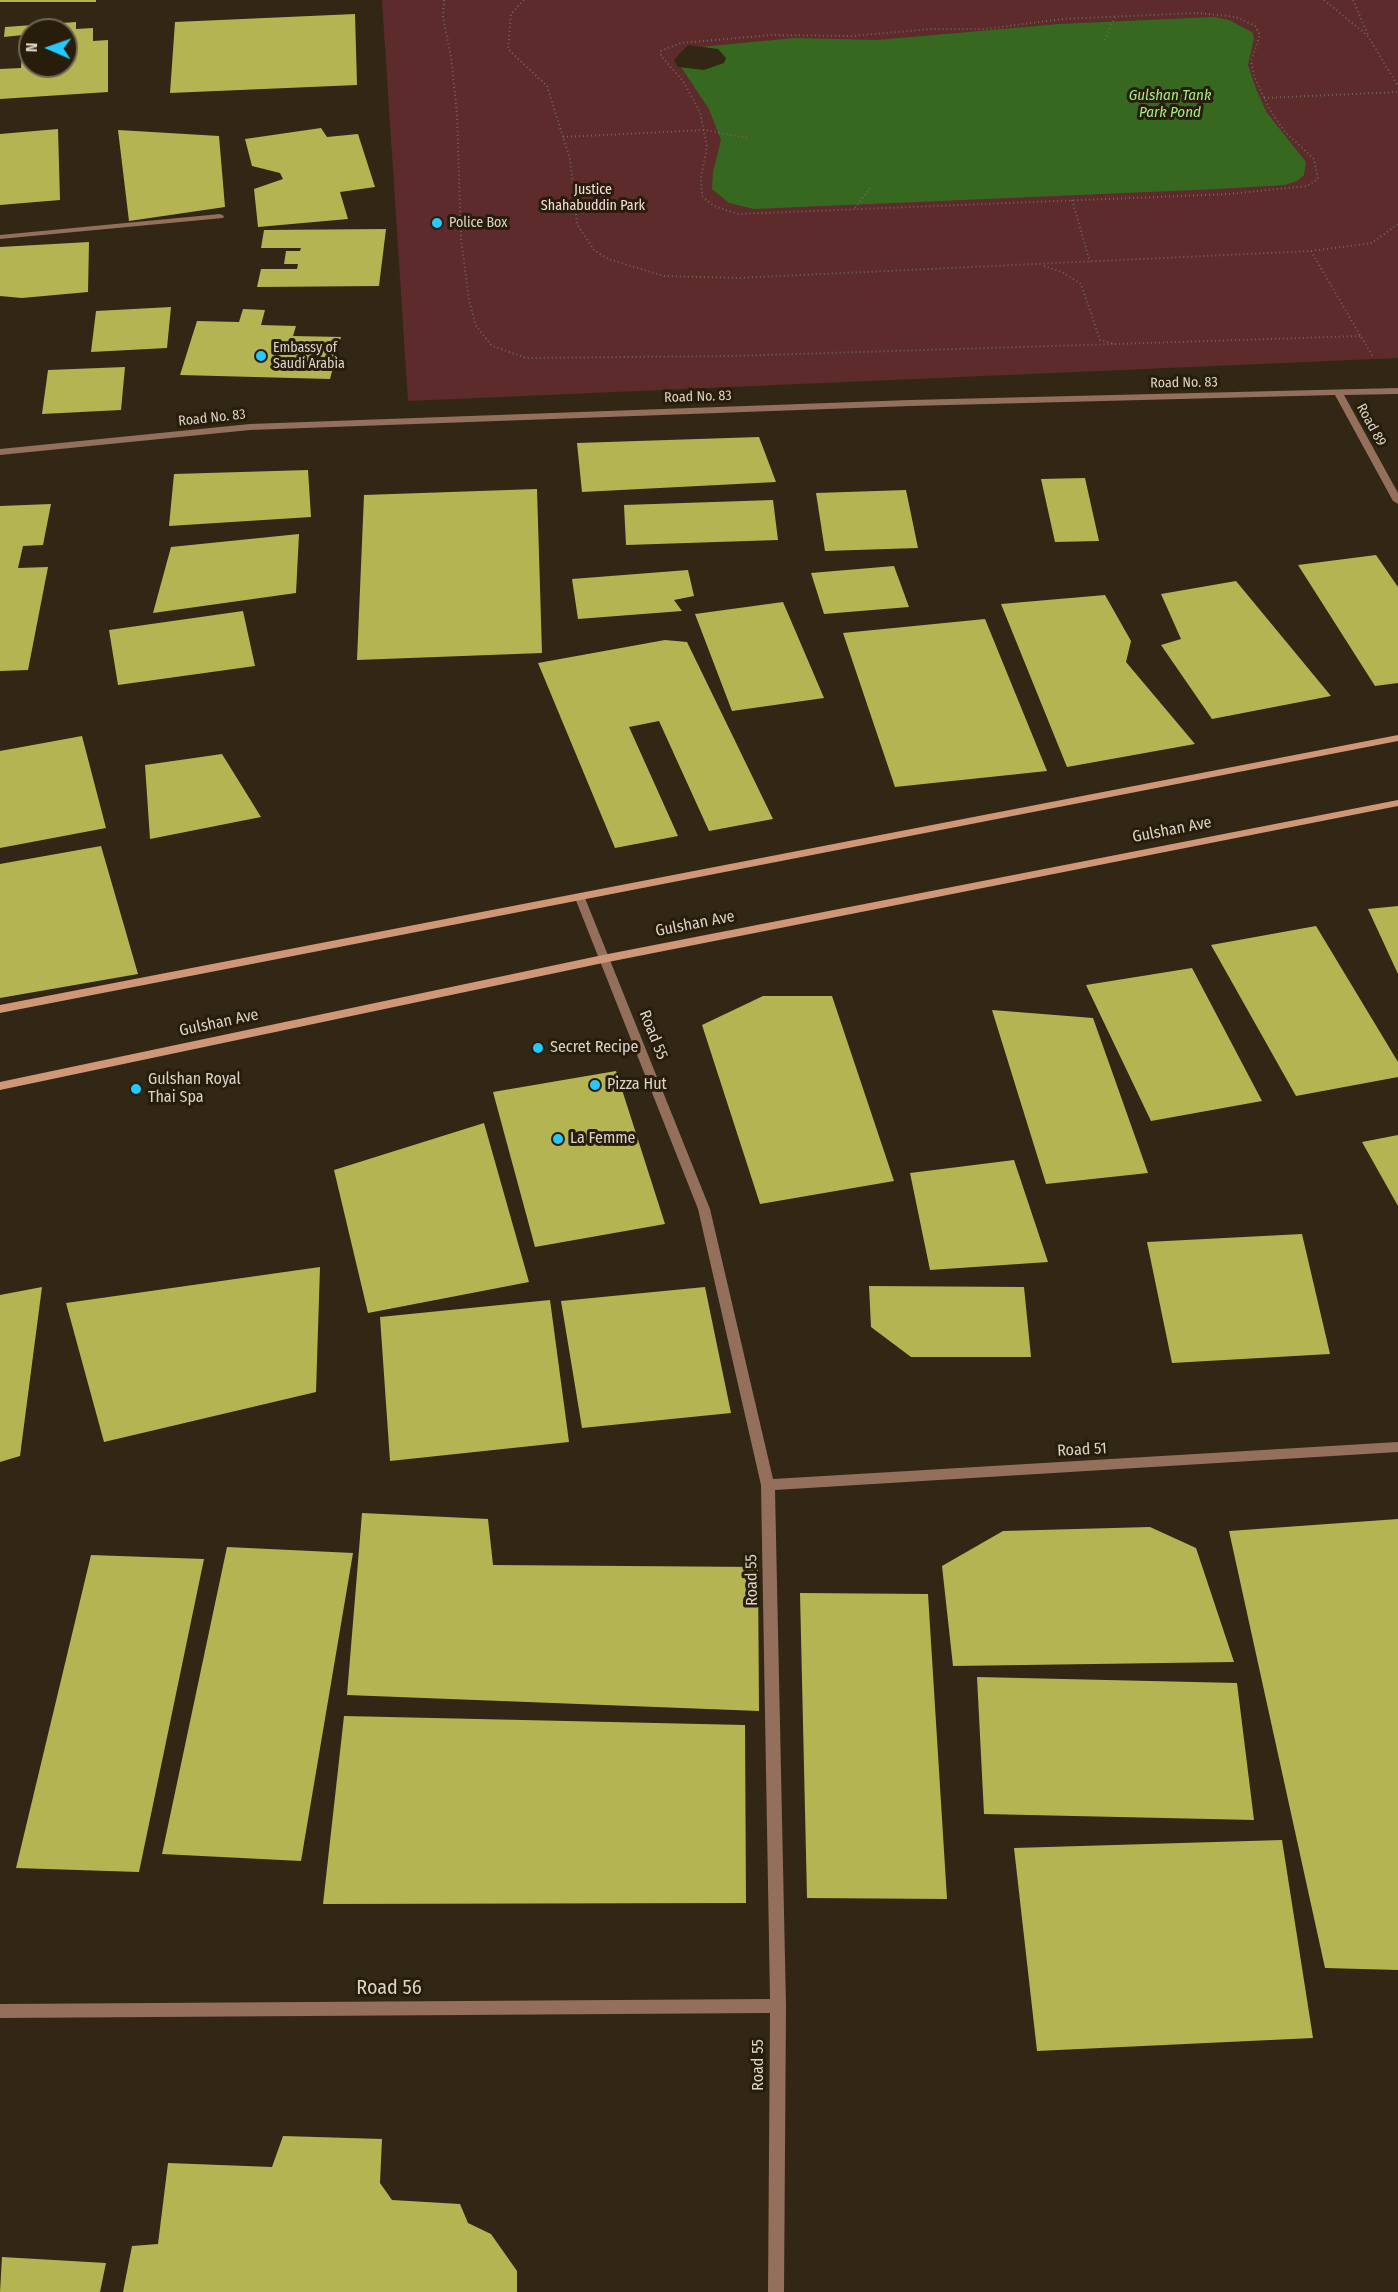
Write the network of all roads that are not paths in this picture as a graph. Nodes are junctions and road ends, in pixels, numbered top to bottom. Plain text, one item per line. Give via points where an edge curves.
1 (220, 216) dead end
2 (0, 237) edge
3 (1396, 391) edge
4 (1338, 393) junction
5 (0, 453) edge
6 (1398, 501) edge
7 (1398, 738) edge
8 (1398, 803) edge
9 (580, 898) junction
10 (603, 959) junction
11 (0, 1009) edge
12 (0, 1086) edge
13 (1398, 1447) edge
14 (768, 1485) junction
15 (778, 2007) junction
16 (0, 2011) edge
17 (776, 2292) edge

1 - 2 street
3 - 4 street, Road No. 83
4 - 5 street, Road No. 83 via 910,403 250,427
4 - 6 street, Road 89
7 - 9 street
8 - 10 street, Gulshan Ave
9 - 10 street, Road 55
9 - 11 street
10 - 12 street, Gulshan Ave
10 - 14 street, Road 55 via 704,1209
13 - 14 street, Road 51
14 - 15 street, Road 55
15 - 16 street, Road 56
15 - 17 street, Road 55

